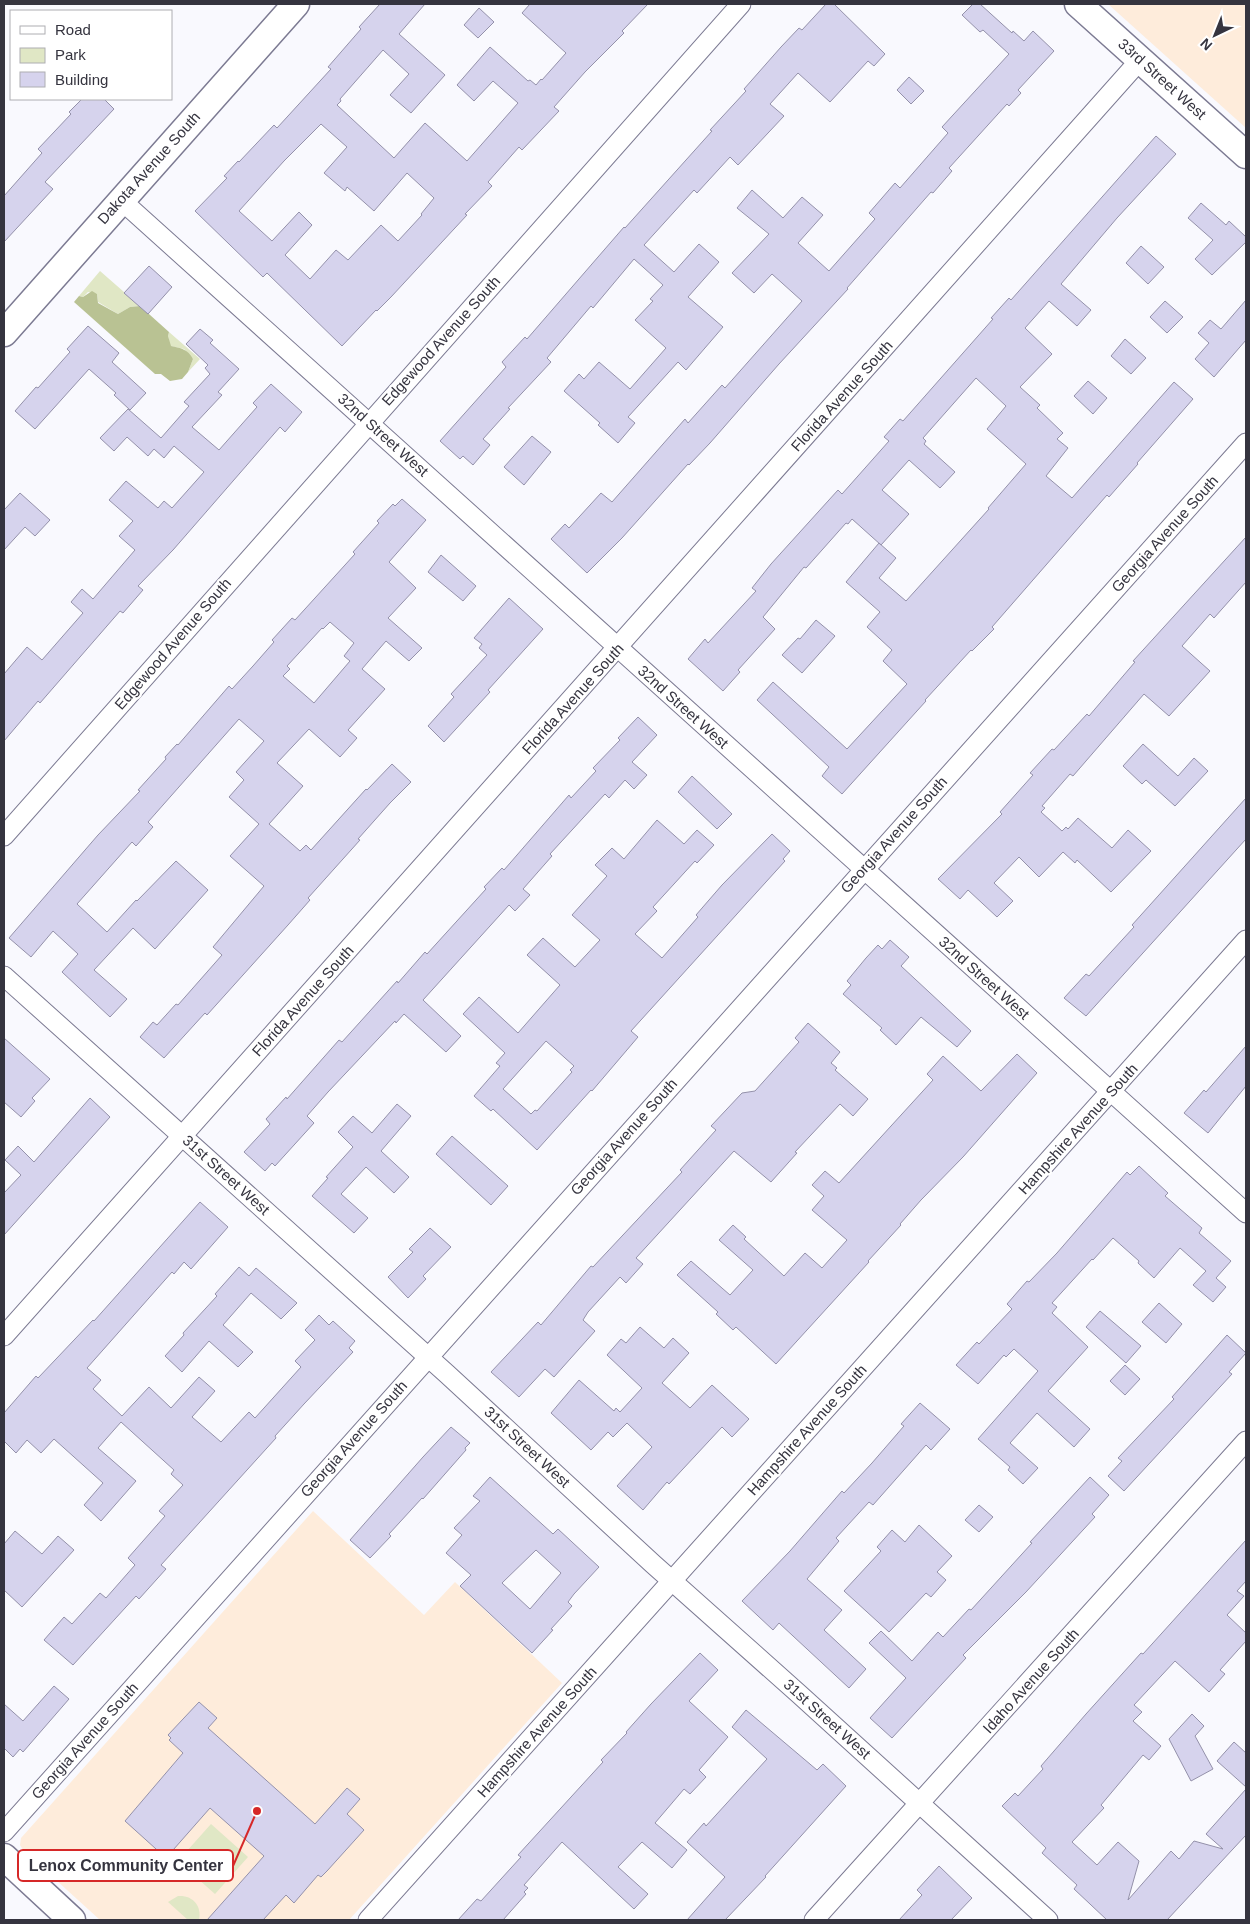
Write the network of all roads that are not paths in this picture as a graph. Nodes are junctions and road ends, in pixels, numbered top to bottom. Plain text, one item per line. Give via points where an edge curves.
1 (296, 4) edge
2 (741, 4) edge
3 (1078, 4) edge
4 (1140, 60) junction
5 (1246, 155) edge
6 (121, 200) junction
7 (4, 334) edge
8 (368, 423) junction
9 (1246, 443) edge
10 (618, 648) junction
11 (4, 836) edge
12 (864, 869) junction
13 (1246, 940) edge
14 (4, 976) edge
15 (1111, 1091) junction
16 (182, 1136) junction
17 (1246, 1213) edge
18 (4, 1336) edge
19 (428, 1356) junction
20 (1246, 1441) edge
21 (672, 1581) junction
22 (920, 1804) junction
23 (4, 1832) edge
24 (4, 1857) edge
25 (72, 1920) edge
26 (368, 1920) edge
27 (814, 1920) edge
28 (1048, 1920) edge

1 - 6 street, Dakota Avenue South
2 - 8 street, Edgewood Avenue South
3 - 4 street, 33rd Street West
4 - 5 street, 33rd Street West
4 - 10 street, Florida Avenue South
6 - 7 street, Dakota Avenue South
6 - 8 street, 32nd Street West
8 - 10 street, 32nd Street West
8 - 11 street, Edgewood Avenue South
9 - 12 street, Georgia Avenue South
10 - 12 street, 32nd Street West
10 - 16 street, Florida Avenue South
12 - 15 street, 32nd Street West
12 - 19 street, Georgia Avenue South
13 - 15 street, Hampshire Avenue South
14 - 16 street, 31st Street West
15 - 17 street, 32nd Street West
15 - 21 street, Hampshire Avenue South
16 - 18 street, Florida Avenue South
16 - 19 street, 31st Street West
19 - 21 street, 31st Street West
19 - 23 street, Georgia Avenue South
20 - 22 street, Idaho Avenue South
21 - 22 street, 31st Street West
21 - 26 street, Hampshire Avenue South
22 - 27 street, Idaho Avenue South
22 - 28 street, 31st Street West
24 - 25 street

